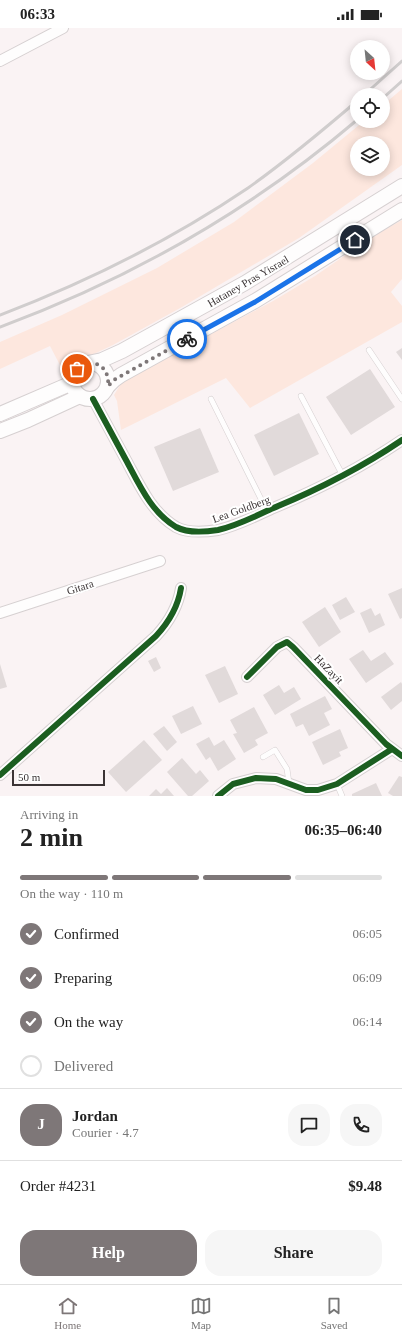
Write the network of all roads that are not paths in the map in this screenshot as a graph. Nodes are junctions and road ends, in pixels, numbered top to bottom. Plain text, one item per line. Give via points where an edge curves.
1 (63, 28) edge
2 (0, 60) edge
3 (402, 186) edge
4 (402, 210) edge
5 (369, 350) dead end
6 (88, 363) junction
7 (72, 382) junction
8 (108, 386) junction
9 (301, 396) dead end
10 (87, 398) junction
11 (211, 399) dead end
12 (402, 399) edge
13 (0, 414) edge
14 (0, 431) edge
15 (402, 440) edge
16 (343, 476) junction
17 (267, 511) junction
18 (160, 561) dead end
19 (181, 588) dead end
20 (0, 613) edge
21 (247, 677) dead end
22 (392, 749) junction
23 (263, 756) dead end
24 (402, 756) edge
25 (0, 775) edge
26 (289, 784) junction
27 (337, 784) junction
28 (231, 792) edge
29 (218, 796) edge
30 (342, 796) edge

1 - 2 street
3 - 6 main road, Hataney Pras Yisrael via 245,283 122,351
4 - 8 main road, Hataney Pras Yisrael via 255,302 114,380
5 - 12 lane
6 - 7 main road via 77,369
6 - 8 main road via 94,363 105,370
7 - 10 main road via 76,392
7 - 13 main road
8 - 10 main road via 100,396
9 - 16 lane
10 - 14 main road
10 - 17 street, Lea Goldberg via 148,499 160,514 177,527 204,532 218,530
11 - 17 lane
15 - 16 street, Lea Goldberg
16 - 17 street, Lea Goldberg
18 - 20 street, Gitara
19 - 25 street via 170,618 156,636
21 - 22 street, HaZayit via 277,647 286,642
22 - 24 street, HaZayit
22 - 27 street
23 - 26 lane via 275,750 287,769
26 - 27 street via 306,790 318,790
26 - 28 street via 276,779 256,778 233,784
27 - 30 lane
28 - 29 street

